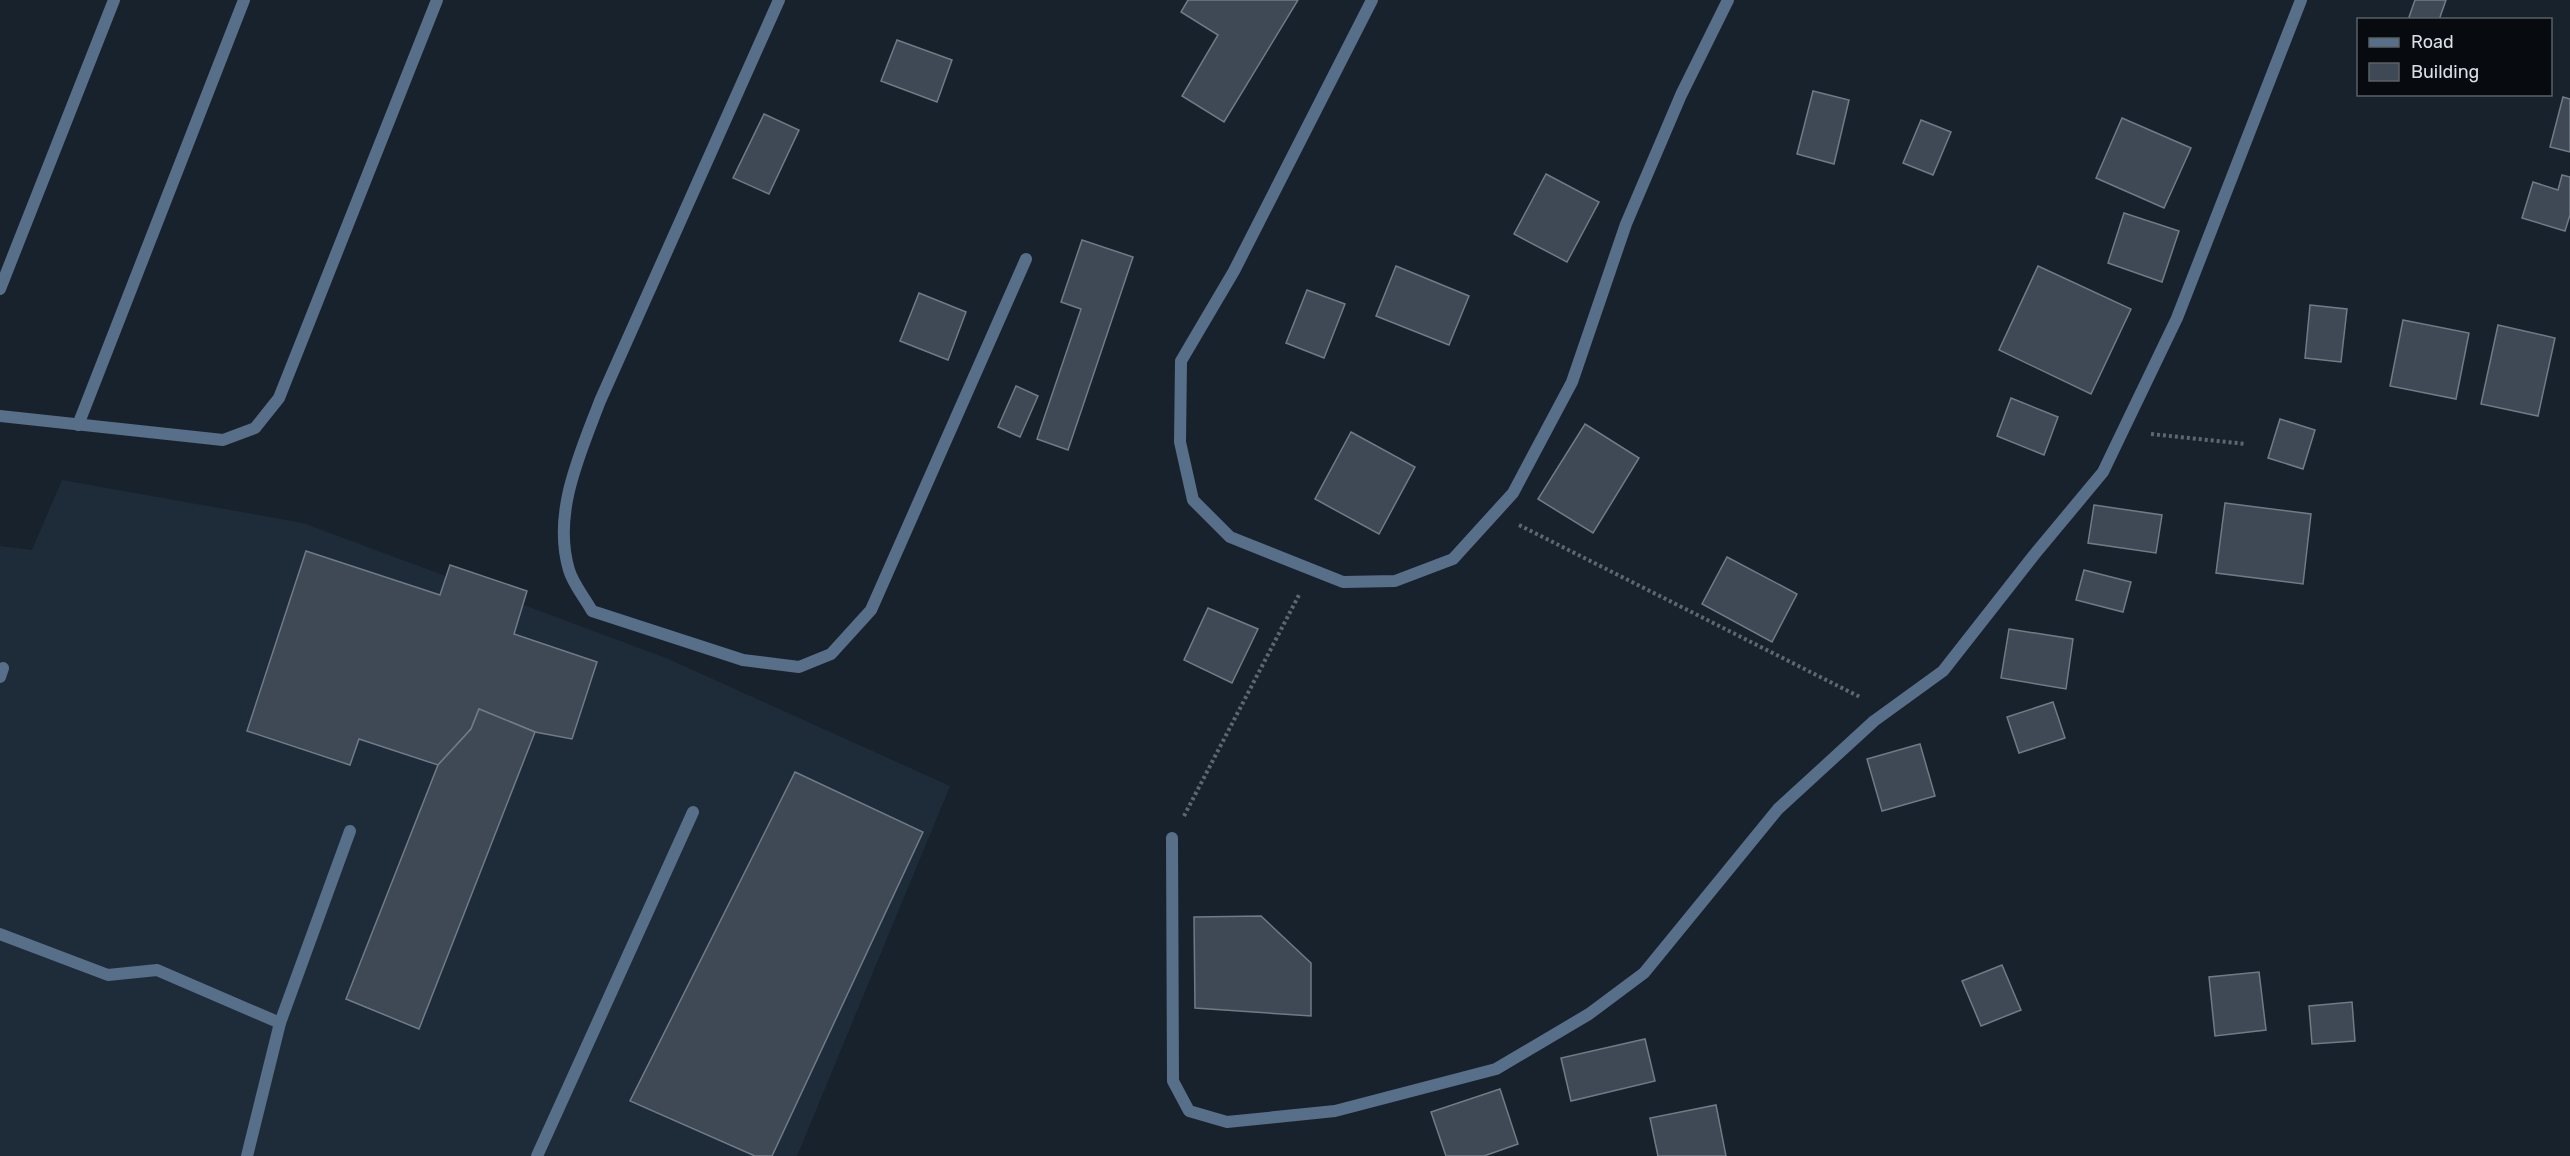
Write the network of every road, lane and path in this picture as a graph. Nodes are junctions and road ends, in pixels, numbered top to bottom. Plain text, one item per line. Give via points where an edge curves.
1 (114, 0) edge
2 (244, 0) edge
3 (437, 0) edge
4 (779, 0) edge
5 (1372, 0) edge
6 (1728, 0) edge
7 (2301, 0) edge
8 (1026, 259) dead end
9 (0, 289) edge
10 (0, 416) edge
11 (78, 425) junction
12 (2123, 431) junction
13 (2246, 444) dead end
14 (1495, 513) junction
15 (1311, 572) junction
16 (1887, 711) junction
17 (693, 812) dead end
18 (350, 831) dead end
19 (1172, 838) joint
20 (0, 934) edge
21 (280, 1023) junction
22 (248, 1156) edge
23 (537, 1156) edge

1 - 9 street
2 - 11 street
3 - 11 street via 279,398 255,428 223,440
4 - 8 street via 600,401 576,465 563,525 569,572 592,611 743,660 799,667 831,654 871,610
5 - 15 street via 1234,271 1181,361 1180,442 1193,500 1230,537
6 - 14 street via 1681,95 1626,224 1572,382 1513,494
7 - 12 street via 2177,318
10 - 11 street
12 - 13 path
12 - 16 street via 2103,472 1943,671
14 - 15 street via 1453,559 1395,581 1343,582
14 - 16 path
15 - 19 path
16 - 19 street via 1778,809 1644,973 1589,1014 1496,1069 1335,1112 1227,1122 1189,1111 1173,1081
17 - 23 street
18 - 21 street
20 - 21 street via 108,975 157,970
21 - 22 street

